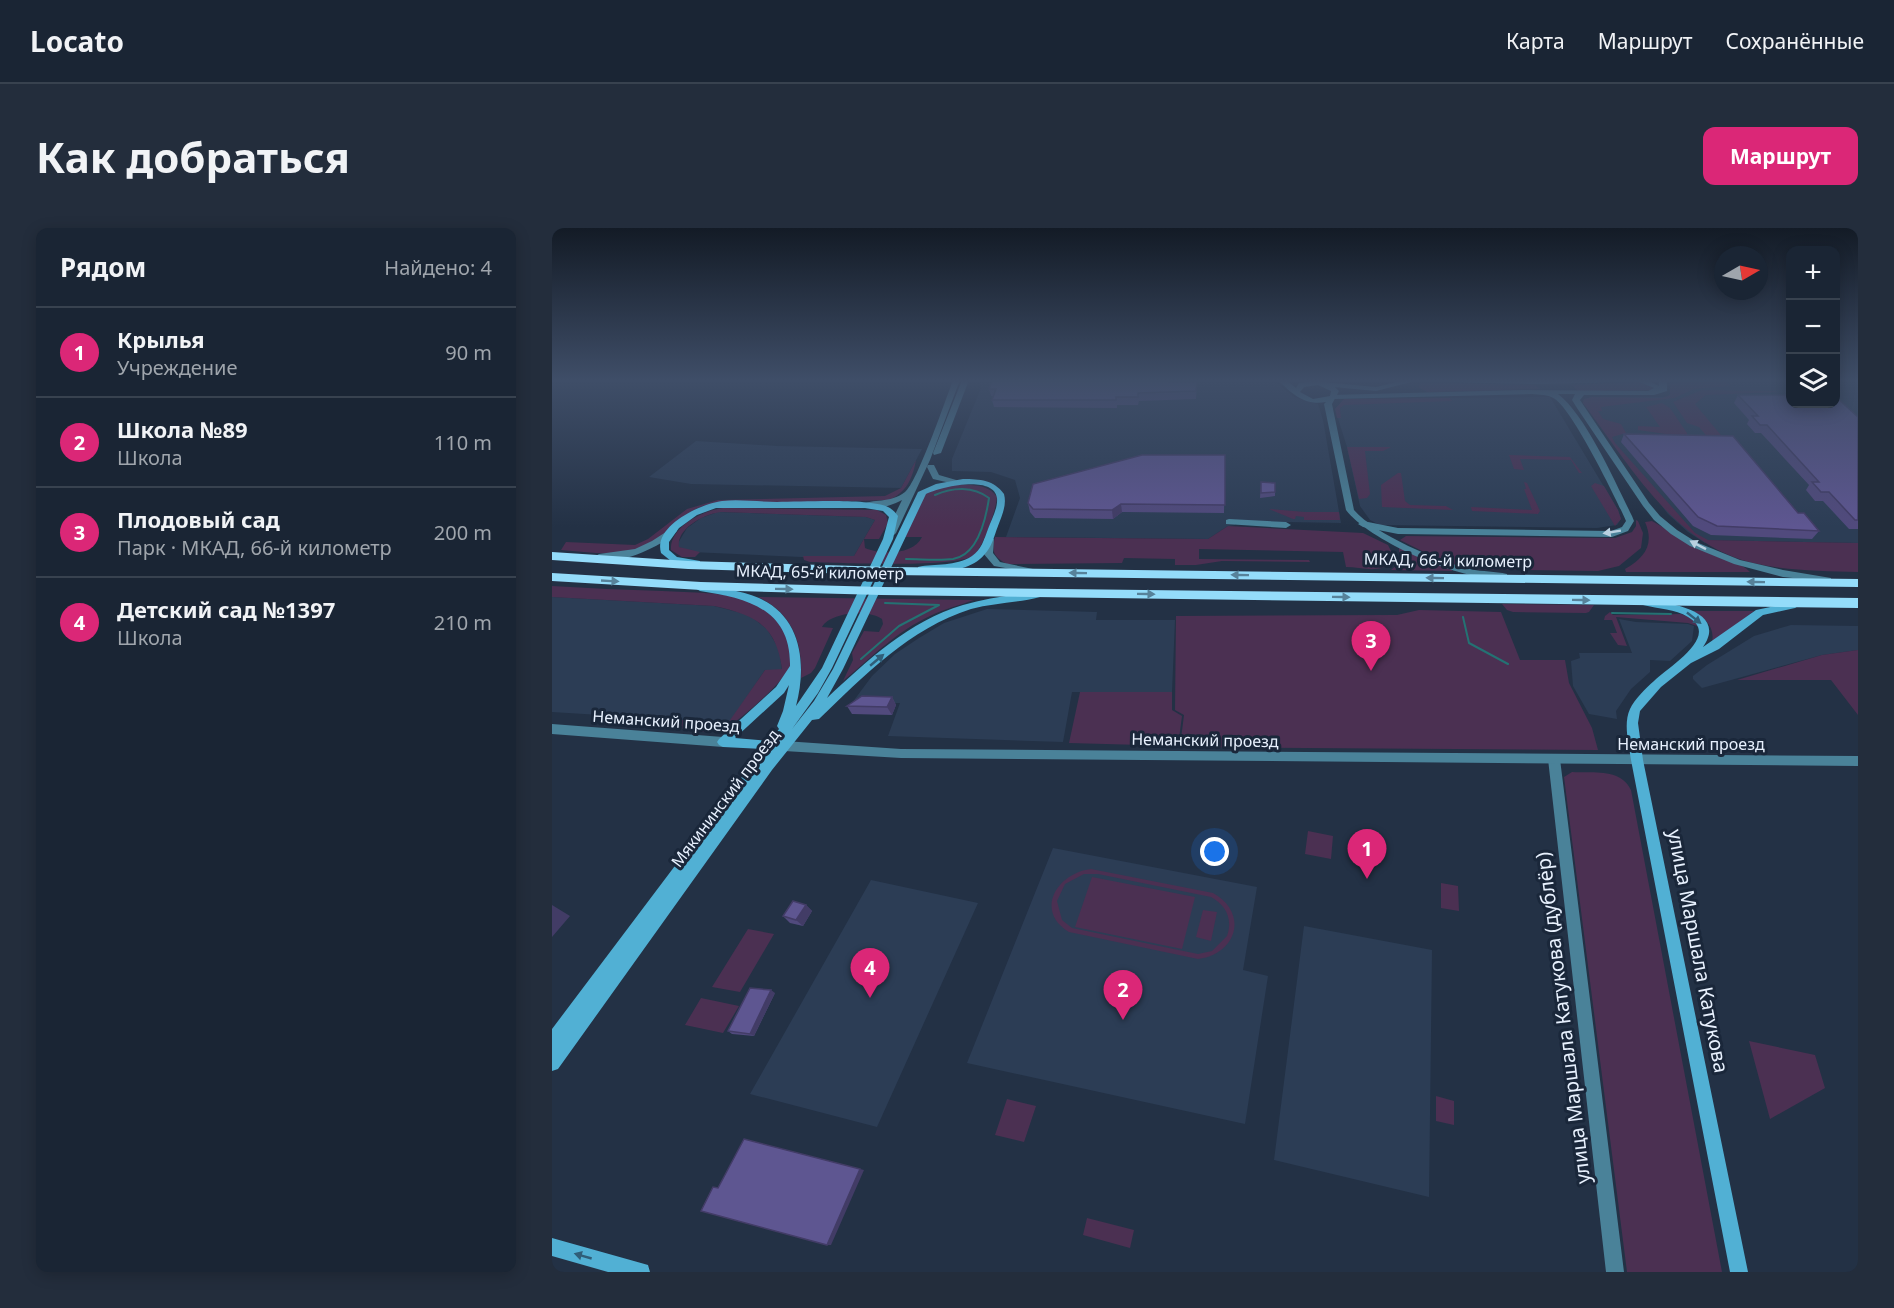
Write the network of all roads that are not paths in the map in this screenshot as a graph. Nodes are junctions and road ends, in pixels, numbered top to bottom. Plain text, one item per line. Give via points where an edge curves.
1 (937, 429) edge
2 (946, 429) edge
3 (1333, 429) edge
4 (1581, 429) edge
5 (1595, 429) edge
6 (931, 467) junction
7 (1606, 477) junction
8 (959, 482) junction
9 (912, 488) junction
10 (1634, 488) junction
11 (1613, 490) junction
12 (917, 498) junction
13 (865, 506) junction
14 (1229, 522) dead end
15 (1363, 524) junction
16 (1286, 525) dead end
17 (672, 531) junction
18 (893, 539) junction
19 (989, 539) junction
20 (552, 556) edge
21 (576, 558) junction
22 (713, 566) junction
23 (890, 571) junction
24 (1037, 573) junction
25 (552, 577) edge
26 (1541, 579) junction
27 (1857, 583) edge
28 (684, 585) junction
29 (1049, 593) junction
30 (1619, 600) junction
31 (1841, 603) junction
32 (1858, 603) edge
33 (851, 630) junction
34 (1687, 660) junction
35 (796, 664) junction
36 (814, 690) junction
37 (833, 699) junction
38 (818, 704) junction
39 (552, 729) edge
40 (723, 742) junction
41 (784, 742) junction
42 (1554, 759) junction
43 (1636, 760) junction
44 (1858, 761) edge
45 (552, 1042) edge
46 (552, 1063) edge
47 (552, 1247) edge
48 (641, 1272) edge
49 (1615, 1272) edge
50 (1738, 1272) edge

1 - 9 street
2 - 6 street
3 - 15 street via 1350,510
4 - 7 street
5 - 10 street
6 - 8 street via 936,477
6 - 12 street
7 - 10 street via 1620,478
7 - 11 street
8 - 12 main road via 929,488
8 - 19 main road via 987,484 999,494 1000,504
9 - 13 street via 897,502
9 - 18 street
10 - 11 street via 1622,484 1615,485
27 -> 10 street via 1777,573 1714,553 1667,526
11 -> 15 street via 1630,521 1625,529 1612,534 1398,531
12 - 18 main road, Мякининский проезд
13 - 17 main road via 722,504 690,515
13 - 18 main road via 892,512
14 - 16 street
15 - 26 street via 1454,567
17 - 21 street via 637,553
17 - 22 main road via 663,546 668,555
18 - 33 main road, Мякининский проезд
19 - 23 main road via 981,553 966,562
19 - 24 street via 988,553 997,564
20 - 21 highway, МКАД, 65-й километр
21 - 22 highway, МКАД, 65-й километр
22 - 23 highway, МКАД, 65-й километр
23 - 24 highway, МКАД, 65-й километр
26 -> 24 highway, МКАД, 66-й километр
25 -> 28 highway, МКАД, 65-й километр
27 -> 26 highway, МКАД, 66-й километр
28 -> 29 highway, МКАД, 65-й километр
28 - 35 main road via 752,598 774,611 788,629
29 -> 30 highway, МКАД, 65-й километр
37 -> 29 main road via 896,644 928,623 980,603
30 - 31 highway
30 -> 34 main road, улица Маршала Катукова via 1660,605 1693,615 1706,630
31 - 32 highway
31 - 34 main road, улица Маршала Катукова via 1787,606 1761,612 1715,646
33 - 36 main road, Мякининский проезд
33 - 38 main road, Мякининский проезд via 838,669
34 - 43 main road, улица Маршала Катукова via 1657,684 1635,710 1632,723
35 - 40 main road via 786,683
35 - 41 main road
36 - 38 main road via 811,701
36 - 41 main road, Мякининский проезд
37 - 38 main road
37 - 41 main road
38 - 41 main road, Мякининский проезд
39 - 40 street, Неманский проезд
40 - 41 main road, Неманский проезд
41 - 42 street, Неманский проезд via 816,750 914,753
41 - 45 main road, Мякининский проезд
41 - 46 main road, Мякининский проезд
42 - 43 street, Неманский проезд
42 - 49 street, улица Маршала Катукова (дублёр)
43 - 44 street, Неманский проезд
43 - 50 main road, улица Маршала Катукова
48 -> 47 main road

